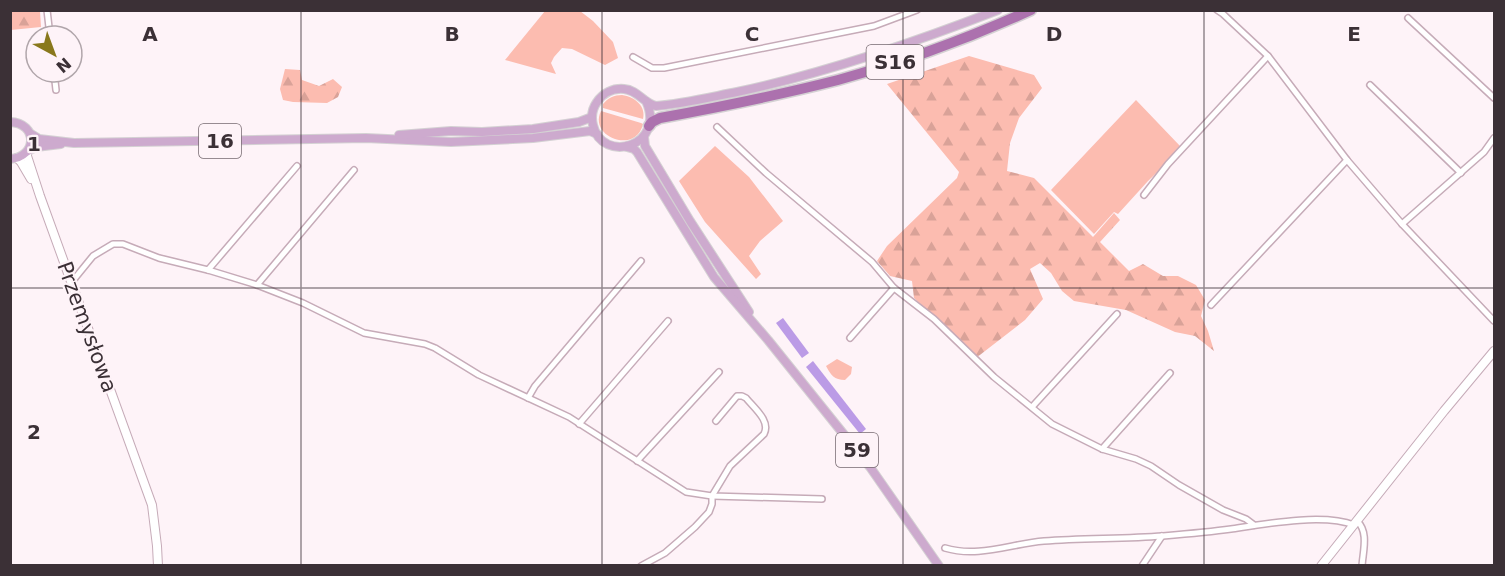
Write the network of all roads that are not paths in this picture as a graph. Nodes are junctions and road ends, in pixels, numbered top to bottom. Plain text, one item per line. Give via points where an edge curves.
1 (917, 10) edge
2 (998, 10) edge
3 (1032, 10) edge
4 (1217, 10) edge
5 (1408, 18) dead end
6 (1268, 56) junction
7 (633, 57) dead end
8 (55, 84) edge
9 (1370, 85) dead end
10 (56, 90) dead end
11 (1494, 98) edge
12 (646, 101) junction
13 (592, 117) junction
14 (11, 121) edge
15 (649, 126) junction
16 (717, 127) dead end
17 (30, 134) junction
18 (597, 134) junction
19 (644, 137) junction
20 (366, 138) junction
21 (1494, 138) edge
22 (74, 142) junction
23 (626, 147) junction
24 (27, 152) junction
25 (14, 158) edge
26 (1347, 160) junction
27 (297, 166) dead end
28 (354, 170) dead end
29 (1461, 173) junction
30 (1144, 195) dead end
31 (40, 196) junction
32 (1402, 224) junction
33 (641, 261) dead end
34 (208, 270) junction
35 (71, 283) junction
36 (257, 285) junction
37 (894, 288) junction
38 (1210, 305) dead end
39 (1117, 314) dead end
40 (668, 321) dead end
41 (1494, 321) edge
42 (850, 338) dead end
43 (768, 340) junction
44 (1494, 351) edge
45 (719, 372) dead end
46 (1170, 373) dead end
47 (528, 398) junction
48 (1032, 407) junction
49 (716, 421) dead end
50 (579, 424) junction
51 (1102, 449) junction
52 (637, 461) junction
53 (712, 496) junction
54 (822, 499) dead end
55 (1355, 523) junction
56 (1254, 525) junction
57 (1162, 536) junction
58 (945, 548) dead end
59 (158, 566) edge
60 (641, 566) edge
61 (939, 566) edge
62 (1142, 566) edge
63 (1321, 566) edge
64 (1362, 566) edge

1 - 7 street via 874,26 664,68 652,68
2 - 12 main road, S16 via 890,50 794,78 660,106
3 - 15 highway, S16 via 893,63 754,100 660,118
4 - 6 street
5 - 11 street
6 - 26 street
6 - 30 street
8 - 10 street
9 - 29 street
12 - 13 main road via 626,89 611,90 598,100
12 - 15 main road via 651,116
13 - 18 main road
13 - 20 main road, 16 via 579,123 533,129
14 - 17 main road, 16 via 23,125
15 - 19 main road
16 - 37 street via 872,262
17 - 22 main road, 16
17 - 24 main road
18 - 20 main road, 16 via 590,131 451,142
18 - 23 main road, 16 via 610,145
19 - 23 main road
19 - 43 main road, 59 via 645,146 677,201
20 - 22 main road, 16
21 - 29 street
22 - 24 main road, 16 via 36,147
23 - 43 main road, 59 via 639,156 714,277
24 - 25 main road, 16
24 - 31 street, Przemysłowa
25 - 31 street, Przemysłowa via 26,169
26 - 32 street
26 - 38 street
27 - 34 street
28 - 36 street
29 - 32 street
31 - 35 street, Przemysłowa
32 - 41 street
33 - 47 street
34 - 35 street via 113,244 93,255
34 - 36 street
35 - 59 street, Przemysłowa via 152,505
36 - 47 street via 364,333 435,348
37 - 42 street
37 - 48 street
39 - 48 street
40 - 50 street
43 - 61 main road, 59 via 870,466
44 - 55 street
45 - 52 street
46 - 51 street
47 - 50 street
48 - 51 street via 1052,424
49 - 53 street via 737,396 742,396 767,428 730,466
50 - 52 street
51 - 56 street via 1151,466
52 - 53 street via 686,492
53 - 54 street
53 - 60 street via 709,512 695,527 665,553
55 - 56 street via 1330,520
55 - 63 street
55 - 64 street via 1361,525 1364,535
56 - 57 street
57 - 58 street via 1042,541 978,552
57 - 62 street

